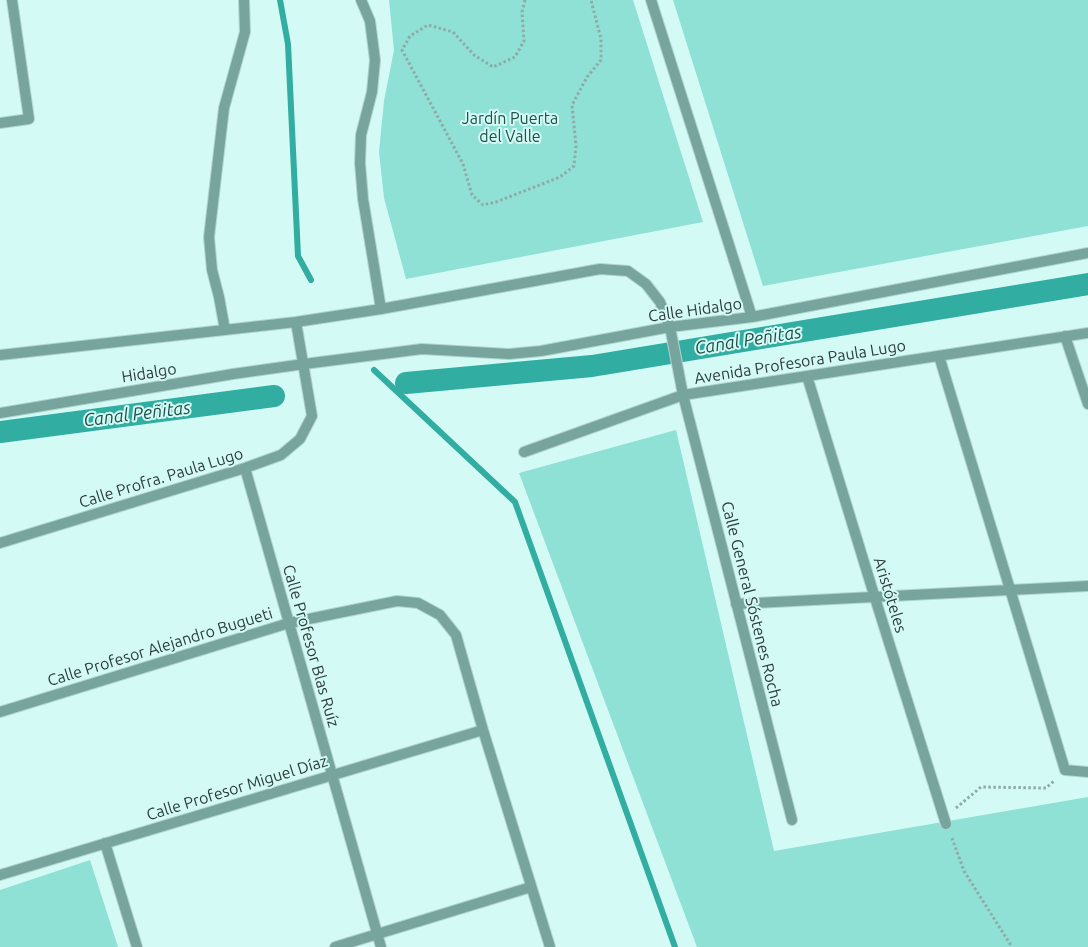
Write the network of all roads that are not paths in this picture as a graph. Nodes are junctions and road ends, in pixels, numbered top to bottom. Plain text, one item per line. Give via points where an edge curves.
1 (12, 0) edge
2 (244, 0) edge
3 (361, 0) edge
4 (651, 0) edge
5 (0, 123) edge
6 (1088, 253) edge
7 (381, 308) junction
8 (752, 317) junction
9 (296, 322) junction
10 (225, 330) junction
11 (671, 332) junction
12 (1088, 333) edge
13 (1065, 336) junction
14 (0, 355) edge
15 (940, 356) junction
16 (304, 364) junction
17 (807, 376) junction
18 (683, 395) junction
19 (1088, 404) edge
20 (0, 413) edge
21 (524, 452) dead end
22 (245, 468) junction
23 (0, 543) edge
24 (1088, 586) edge
25 (1010, 590) junction
26 (875, 598) junction
27 (736, 604) junction
28 (289, 623) junction
29 (0, 712) edge
30 (484, 730) junction
31 (1088, 772) edge
32 (332, 775) junction
33 (792, 820) dead end
34 (946, 824) road end
35 (105, 843) junction
36 (0, 875) edge
37 (532, 888) junction
38 (378, 934) junction
39 (137, 947) edge
40 (335, 947) edge
41 (381, 947) edge
42 (550, 947) edge

1 - 5 street via 29,119
2 - 10 street via 245,32 224,108 209,237 212,270
3 - 7 street via 370,22 375,60 372,92 361,135 360,164
4 - 8 street
6 - 8 street, Calle Hidalgo
7 - 9 street
7 - 11 street via 600,269 628,270 646,284 660,302
8 - 11 street, Calle Hidalgo
9 - 10 street
9 - 16 street
10 - 14 street
11 - 16 street, Calle Hidalgo via 509,354 422,349
11 - 18 street
12 - 13 street, Avenida Profesora Paula Lugo
13 - 15 street, Avenida Profesora Paula Lugo
13 - 19 street
15 - 17 street, Avenida Profesora Paula Lugo
15 - 25 street
16 - 20 street, Hidalgo
16 - 22 street, Calle Profra. Paula Lugo via 312,416 300,439 281,455
17 - 18 street, Avenida Profesora Paula Lugo
17 - 26 street, Aristóteles
18 - 21 street, Avenida Profesora Paula Lugo
18 - 27 street, Calle General Sóstenes Rocha
22 - 23 street, Calle Profra. Paula Lugo
22 - 28 street, Calle Profesor Blas Ruíz
24 - 25 street
25 - 26 street
25 - 31 street via 1065,770
26 - 27 street
26 - 34 street, Aristóteles
27 - 33 street, Calle General Sóstenes Rocha
28 - 29 street, Calle Profesor Alejandro Bugueti
28 - 30 street, Calle Profesor Alejandro Bugueti via 397,601 418,603 440,615 456,635
28 - 32 street, Calle Profesor Blas Ruíz
30 - 32 street, Calle Profesor Miguel Díaz
30 - 37 street
32 - 35 street, Calle Profesor Miguel Díaz
32 - 38 street, Calle Profesor Blas Ruíz
35 - 36 street, Calle Profesor Miguel Díaz
35 - 39 street
37 - 38 street
37 - 42 street
38 - 40 street
38 - 41 street, Calle Profesor Blas Ruíz

